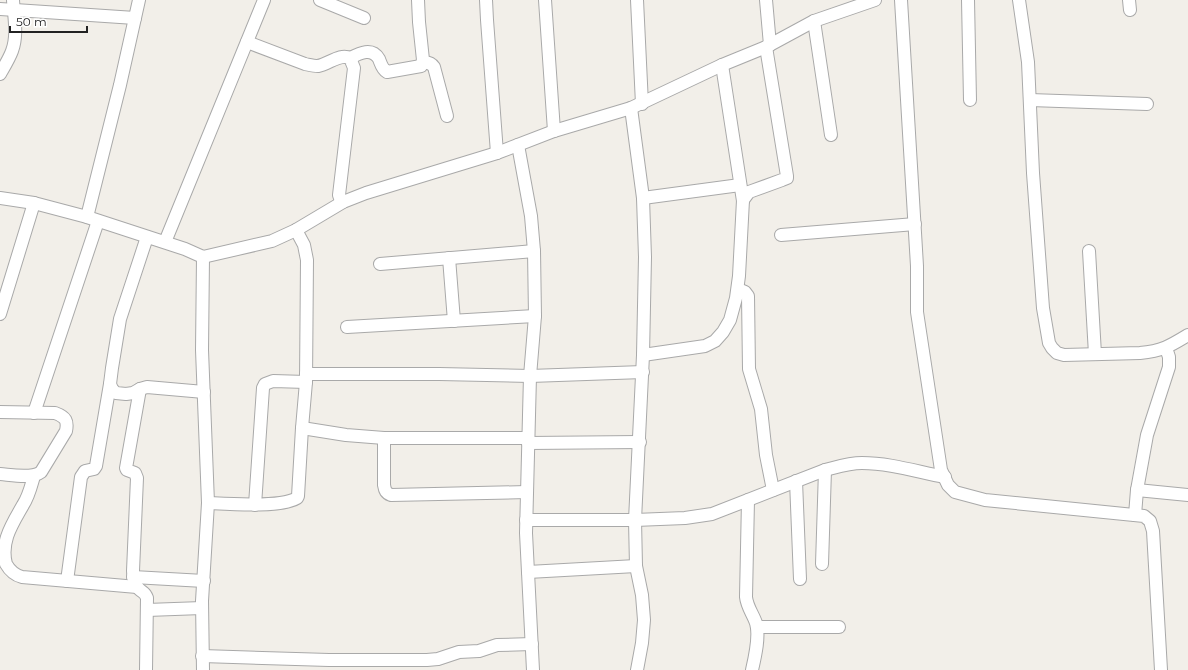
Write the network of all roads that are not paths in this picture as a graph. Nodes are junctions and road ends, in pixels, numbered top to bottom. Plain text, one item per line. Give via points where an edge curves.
1 (139, 0) edge
2 (264, 0) edge
3 (320, 0) edge
4 (418, 0) edge
5 (486, 0) edge
6 (545, 0) edge
7 (637, 0) edge
8 (766, 0) edge
9 (875, 0) edge
10 (901, 0) edge
11 (968, 0) edge
12 (1019, 0) edge
13 (13, 5) edge
14 (0, 9) edge
15 (135, 18) junction
16 (364, 18) dead end
17 (814, 21) junction
18 (247, 42) junction
19 (768, 46) junction
20 (350, 58) junction
21 (423, 63) junction
22 (722, 65) junction
23 (0, 74) edge
24 (970, 100) dead end
25 (1030, 100) junction
26 (1147, 104) dead end
27 (636, 106) junction
28 (447, 116) dead end
29 (554, 131) junction
30 (831, 135) dead end
31 (518, 145) junction
32 (497, 153) junction
33 (740, 185) junction
34 (0, 198) edge
35 (643, 198) junction
36 (743, 201) junction
37 (343, 202) junction
38 (34, 203) junction
39 (92, 219) junction
40 (915, 224) junction
41 (296, 230) junction
42 (781, 235) dead end
43 (147, 237) junction
44 (165, 242) junction
45 (534, 251) junction
46 (1089, 251) dead end
47 (203, 257) junction
48 (449, 258) junction
49 (380, 264) dead end
50 (738, 289) junction
51 (0, 314) edge
52 (534, 316) junction
53 (454, 321) junction
54 (346, 327) dead end
55 (1188, 335) edge
56 (1166, 348) junction
57 (1096, 354) junction
58 (643, 355) junction
59 (643, 372) junction
60 (530, 376) junction
61 (306, 378) junction
62 (110, 384) junction
63 (140, 389) junction
64 (204, 392) junction
65 (0, 412) edge
66 (34, 412) junction
67 (302, 428) junction
68 (384, 438) junction
69 (528, 441) junction
70 (640, 442) junction
71 (825, 470) junction
72 (0, 474) edge
73 (34, 476) junction
74 (945, 477) junction
75 (796, 481) junction
76 (773, 490) junction
77 (1137, 490) junction
78 (527, 492) junction
79 (1188, 494) edge
80 (748, 500) junction
81 (208, 503) junction
82 (255, 505) junction
83 (1135, 515) junction
84 (526, 520) junction
85 (635, 520) junction
86 (822, 564) dead end
87 (636, 566) junction
88 (528, 572) junction
89 (800, 580) dead end
90 (67, 581) junction
91 (204, 581) junction
92 (135, 582) junction
93 (202, 608) junction
94 (147, 610) junction
95 (757, 627) junction
96 (839, 627) dead end
97 (532, 644) junction
98 (202, 656) junction
99 (146, 670) edge
100 (203, 670) edge
101 (533, 670) edge
102 (637, 670) edge
103 (752, 670) edge
104 (1161, 670) edge

1 - 15 street
2 - 18 street
3 - 16 street
4 - 21 street
5 - 32 street
6 - 29 street
7 - 27 street
8 - 19 street
9 - 17 street
10 - 40 street
11 - 24 street
12 - 25 street via 1028,62
13 - 14 street
13 - 15 street
13 - 23 street via 15,40
15 - 39 street
17 - 19 street
17 - 30 street
18 - 20 street via 313,66 342,57
18 - 44 street
19 - 22 street
19 - 36 street via 788,176 749,192
20 - 21 street via 367,51 373,53 387,72 418,67
20 - 37 street via 354,68 339,194
21 - 28 street via 429,63 434,67
22 - 27 street
22 - 33 street
25 - 26 street
25 - 57 street via 1043,308 1049,342 1057,353 1064,355
27 - 29 street
27 - 35 street
29 - 31 street
31 - 32 street
31 - 45 street via 531,216
32 - 37 street
33 - 35 street
33 - 36 street
34 - 38 street
35 - 58 street
36 - 50 street
37 - 41 street
38 - 39 street
38 - 51 street
39 - 43 street
39 - 66 street
40 - 42 street
40 - 74 street via 917,312 941,470
41 - 47 street via 272,241
41 - 61 street via 304,245 307,260
43 - 44 street
43 - 62 street via 120,319
44 - 47 street
45 - 48 street
45 - 52 street
46 - 57 street
47 - 64 street
48 - 49 street
48 - 53 street
50 - 58 street via 730,320 715,340 706,346
50 - 76 street via 745,292 748,301 749,369 761,409
52 - 53 street
52 - 60 street
53 - 54 street
55 - 56 street
56 - 57 street via 1152,352
56 - 77 street via 1169,366 1146,434
58 - 59 street
59 - 60 street
59 - 70 street
60 - 61 street via 439,374
60 - 69 street
61 - 67 street
61 - 82 street via 273,381 265,384 263,388
62 - 63 street via 116,392 126,394
62 - 90 street via 96,466 85,471 81,477
63 - 64 street via 147,387
63 - 92 street via 126,468 135,473 137,478
64 - 81 street
65 - 66 street
66 - 73 street via 62,415 67,425 66,431 41,472
67 - 68 street
67 - 82 street via 297,498 286,502
68 - 69 street
68 - 78 street via 384,486 388,494
69 - 70 street
69 - 78 street
70 - 85 street
71 - 74 street via 860,463 881,464
71 - 75 street
71 - 86 street
72 - 73 street
73 - 90 street via 26,499 4,537 2,547 5,561 12,573 17,576
74 - 83 street via 955,492 985,500
75 - 76 street
75 - 89 street
76 - 80 street
77 - 79 street
77 - 83 street
78 - 84 street
80 - 85 street via 712,514
80 - 95 street via 746,597
81 - 82 street
81 - 91 street
83 - 104 street via 1144,516 1150,521 1153,531
84 - 85 street
84 - 88 street
85 - 87 street
87 - 88 street
87 - 102 street via 644,620
88 - 97 street
90 - 92 street
91 - 92 street
91 - 93 street
92 - 94 street via 146,594
93 - 94 street
93 - 98 street
94 - 99 street
95 - 96 street
95 - 103 street via 758,637
97 - 98 street via 497,645 479,651 459,652 427,660
97 - 101 street
98 - 100 street

